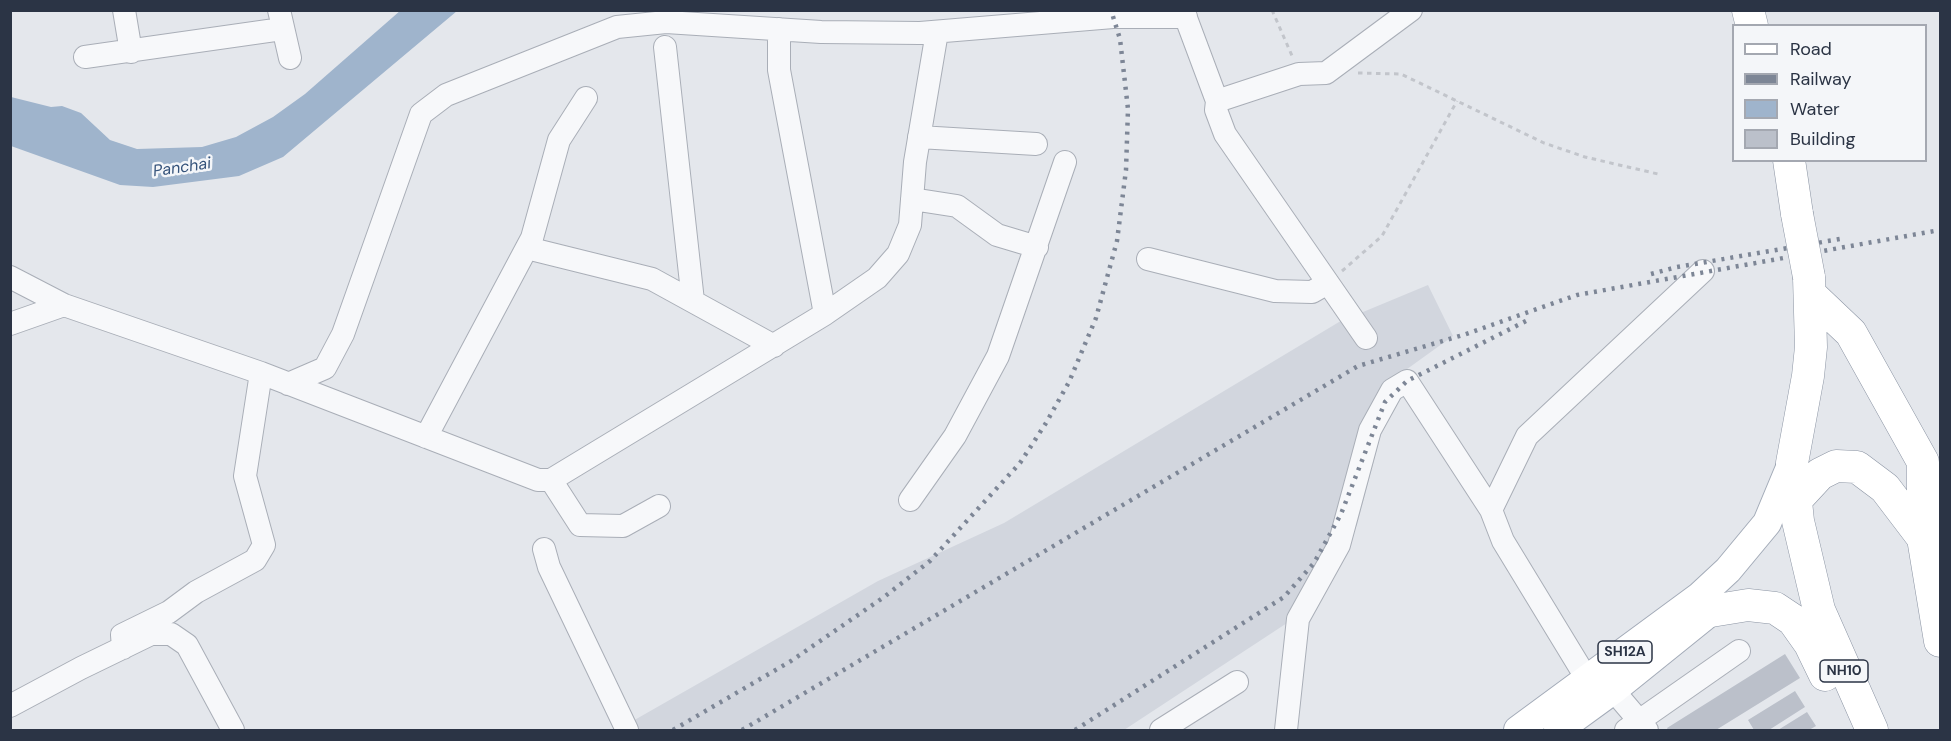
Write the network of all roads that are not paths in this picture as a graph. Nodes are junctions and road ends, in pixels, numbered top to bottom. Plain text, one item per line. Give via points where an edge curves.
1 (124, 10) edge
2 (1412, 10) edge
3 (1184, 14) edge
4 (281, 20) edge
5 (822, 21) edge
6 (778, 29) junction
7 (938, 32) junction
8 (665, 47) dead end
9 (131, 52) junction
10 (86, 57) dead end
11 (290, 58) dead end
12 (586, 98) dead end
13 (1217, 101) junction
14 (919, 137) junction
15 (1036, 144) dead end
16 (1065, 162) dead end
17 (1789, 163) edge
18 (912, 199) junction
19 (1037, 247) junction
20 (527, 248) junction
21 (1148, 259) dead end
22 (1703, 271) dead end
23 (10, 277) edge
24 (1326, 284) junction
25 (1810, 286) junction
26 (693, 302) junction
27 (64, 305) junction
28 (825, 314) junction
29 (10, 324) edge
30 (1366, 338) dead end
31 (774, 346) junction
32 (261, 373) junction
33 (288, 384) junction
34 (426, 437) junction
35 (1932, 456) edge
36 (1792, 463) junction
37 (551, 480) junction
38 (910, 501) dead end
39 (659, 506) dead end
40 (1491, 510) junction
41 (1797, 511) junction
42 (1923, 538) junction
43 (544, 549) dead end
44 (1711, 611) joint
45 (1941, 641) edge
46 (123, 648) junction
47 (1739, 651) dead end
48 (1587, 679) junction
49 (1237, 682) dead end
50 (1613, 690) junction
51 (10, 706) edge
52 (1637, 727) edge
53 (232, 730) edge
54 (627, 730) edge
55 (1161, 730) edge
56 (1286, 730) edge
57 (1518, 730) edge
58 (1558, 730) edge
59 (1851, 730) edge
60 (1872, 730) edge

1 - 9 street
2 - 13 street via 1326,73 1299,74
3 - 7 street
3 - 13 street
4 - 9 street
4 - 11 street
5 - 6 street
5 - 7 street
6 - 28 street via 779,70
6 - 33 street via 666,22 617,27 446,95 421,114 342,334 325,368
7 - 14 street
8 - 26 street
9 - 10 street
12 - 20 street via 559,140
13 - 24 street via 1216,110 1225,134
14 - 15 street
14 - 18 street
16 - 19 street
17 - 25 highway, bridge
18 - 19 street via 957,206 997,235
18 - 28 street via 910,225 898,254 877,278
19 - 38 street via 998,356 955,436
20 - 26 street via 652,279
20 - 34 street
21 - 24 street via 1275,291 1312,292
22 - 40 street via 1527,436
23 - 27 street
24 - 30 street
25 - 35 highway via 1851,333
25 - 36 highway, SH12A via 1811,347
26 - 31 street
27 - 29 street
27 - 32 street
28 - 31 street
31 - 37 street
32 - 33 street
32 - 46 street via 245,476 264,545 255,560 196,592 169,612 122,635
33 - 34 street
34 - 37 street via 538,480
35 - 42 highway
36 - 41 highway, NH10
36 - 48 main road, SH12A via 1767,523 1728,570 1700,596
37 - 39 street via 580,525 623,526
40 - 48 street via 1503,541
40 - 56 street via 1414,388 1407,381 1392,390 1370,430 1339,545 1298,619
41 - 42 highway via 1820,474 1836,466 1857,467 1885,488
41 - 60 highway, NH10 via 1819,610
42 - 45 highway
43 - 54 street
44 - 50 main road, SH12A
44 - 59 highway via 1748,605 1775,608 1793,620 1810,644
46 - 51 street
46 - 53 street via 151,634 171,634 186,645
47 - 52 street
48 - 57 main road, SH12A
49 - 55 street
50 - 52 street
50 - 58 main road, SH12A

